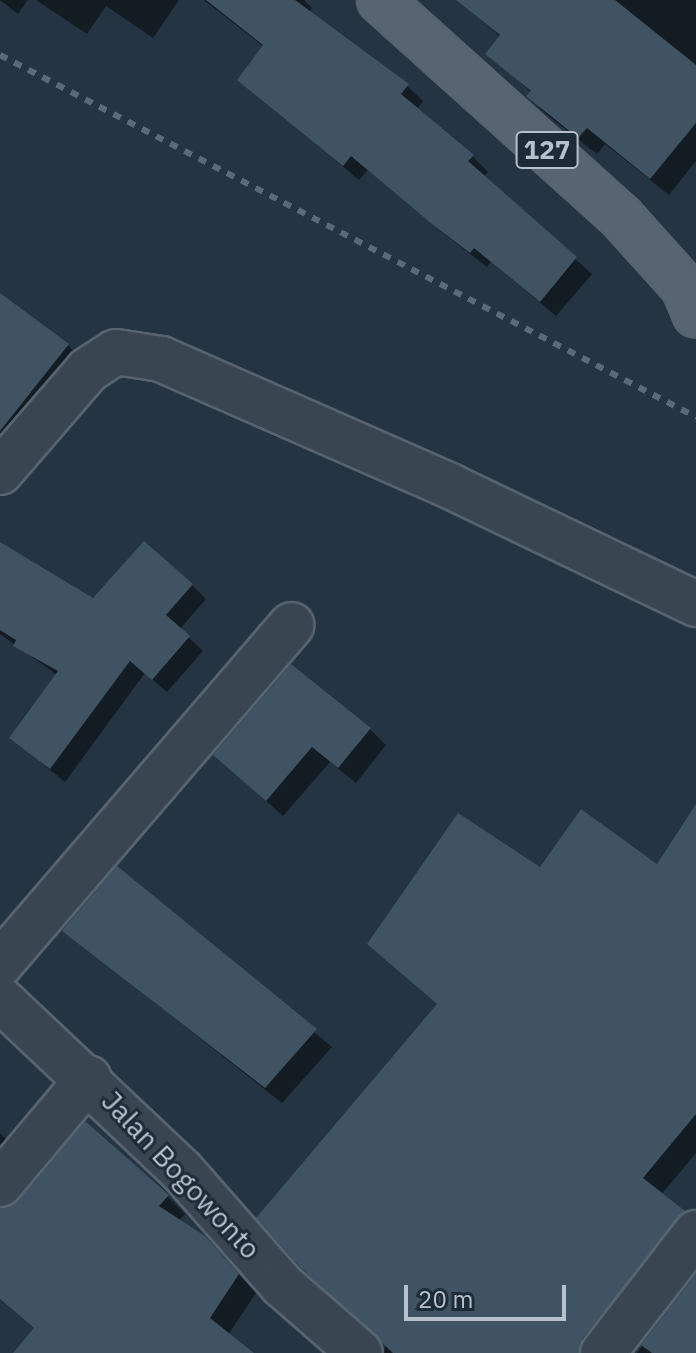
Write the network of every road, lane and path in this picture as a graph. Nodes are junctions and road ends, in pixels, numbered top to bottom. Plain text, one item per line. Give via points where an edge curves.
1 (380, 0) edge
2 (692, 297) edge
3 (0, 472) edge
4 (696, 604) edge
5 (292, 625) dead end
6 (0, 964) edge
7 (0, 999) edge
8 (89, 1078) junction
9 (0, 1184) edge
10 (696, 1233) edge
11 (360, 1353) edge
12 (603, 1353) edge

1 - 2 main road, 127 via 621,217
3 - 4 street via 88,370 116,352 161,359 438,481
5 - 6 street
7 - 8 street, Jalan Bogowonto
8 - 9 street
8 - 11 street, Jalan Bogowonto via 182,1171 282,1285
10 - 12 street

